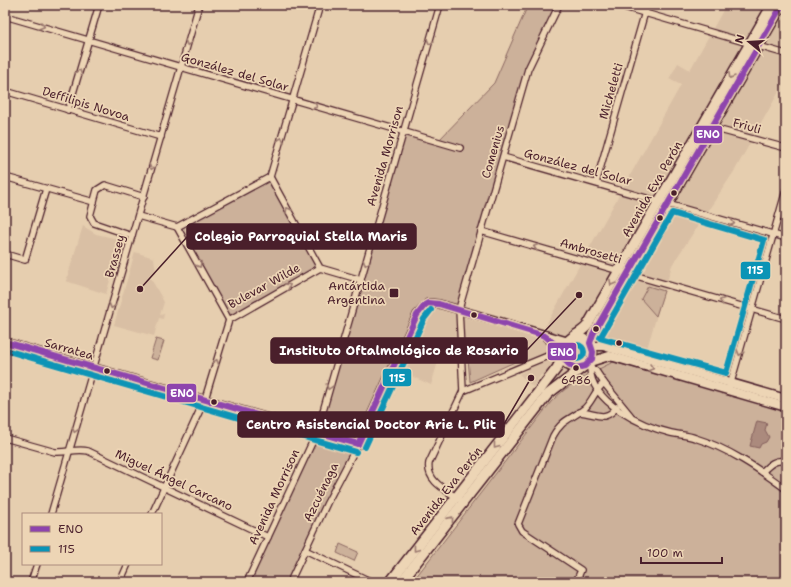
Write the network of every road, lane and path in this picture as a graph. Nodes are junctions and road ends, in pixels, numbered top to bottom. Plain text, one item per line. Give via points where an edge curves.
1 (99, 5) edge
2 (199, 5) edge
3 (320, 5) edge
4 (440, 5) edge
5 (559, 5) edge
6 (617, 5) edge
7 (647, 5) edge
8 (772, 5) edge
9 (782, 5) edge
10 (645, 13) junction
11 (5, 16) edge
12 (88, 40) junction
13 (755, 44) junction
14 (786, 54) edge
15 (181, 68) junction
16 (5, 91) edge
17 (292, 100) junction
18 (68, 110) junction
19 (707, 127) junction
20 (404, 131) junction
21 (161, 137) junction
22 (460, 148) dead end
23 (786, 148) edge
24 (503, 157) junction
25 (5, 177) edge
26 (270, 177) junction
27 (596, 183) junction
28 (46, 189) junction
29 (786, 190) edge
30 (144, 197) junction
31 (94, 202) junction
32 (664, 202) junction
33 (138, 216) junction
34 (177, 227) junction
35 (481, 231) junction
36 (774, 235) junction
37 (132, 236) junction
38 (786, 238) edge
39 (5, 254) edge
40 (320, 268) junction
41 (624, 271) junction
42 (361, 280) junction
43 (753, 309) junction
44 (459, 310) junction
45 (786, 319) edge
46 (229, 320) junction
47 (545, 336) junction
48 (569, 340) junction
49 (5, 342) edge
50 (591, 345) junction
51 (562, 352) junction
52 (587, 366) junction
53 (94, 368) junction
54 (604, 383) junction
55 (730, 387) junction
56 (597, 388) junction
57 (463, 392) junction
58 (205, 399) junction
59 (786, 399) edge
60 (621, 403) junction
61 (786, 407) edge
62 (615, 409) junction
63 (580, 412) junction
64 (631, 416) junction
65 (317, 432) junction
66 (5, 438) edge
67 (358, 444) junction
68 (69, 452) junction
69 (786, 462) edge
70 (762, 472) junction
71 (164, 487) junction
72 (786, 489) edge
73 (460, 500) junction
74 (51, 513) edge
75 (152, 513) edge
76 (268, 537) junction
77 (306, 550) junction
78 (37, 565) edge
79 (128, 565) edge
80 (31, 582) edge
81 (120, 582) edge
82 (247, 582) edge
83 (290, 582) edge
84 (372, 582) edge
85 (390, 582) edge
86 (401, 582) edge
87 (576, 582) edge

1 - 12 street
2 -> 15 street, Brassey
3 - 17 street
4 -> 20 street, Avenida Morrison
5 - 24 street, Comenius via 528,69
6 - 10 street
7 - 10 street, Micheletti
8 - 13 main road, Avenida Eva Perón
9 - 13 main road, Avenida Eva Perón
10 - 13 street
10 - 27 street, Micheletti
11 -> 12 street, González del Solar
12 - 15 street, González del Solar
18 -> 12 street
13 - 14 street
13 - 19 main road, Avenida Eva Perón
15 - 17 street, González del Solar
15 - 21 street, Brassey
16 - 18 street, Deffilipis Novoa
17 -> 20 street, González del Solar
26 -> 17 street
18 - 21 street, Deffilipis Novoa
19 - 23 street, Friuli
19 - 32 main road, Avenida Eva Perón
20 - 22 street, González del Solar
20 -> 42 street, Avenida Morrison
21 -> 30 street, Brassey
24 - 27 street, González del Solar
24 - 35 street, Comenius
25 - 28 street
26 - 34 street
40 -> 26 street, Bulevar Wilde
27 - 32 street, González del Solar
28 - 31 street
28 - 39 street via 25,260
29 - 36 street
30 - 31 street via 105,185 97,190
30 - 33 street, Brassey
31 - 37 street via 90,216 94,223
32 -> 36 street, González del Solar
32 - 41 main road, Avenida Eva Perón
33 - 34 street
33 - 37 street, Brassey
34 -> 46 street, Bulevar Wilde
41 -> 35 street, Ambrosetti
35 - 44 street, Comenius
36 - 38 street, González del Solar
36 - 43 street
37 -> 53 street, Brassey
40 - 42 street
46 -> 40 street, Bulevar Wilde
43 -> 41 street, Ambrosetti
41 -> 48 main road, Avenida Eva Perón via 585,329
41 - 50 main road, Avenida Eva Perón via 593,334
42 -> 65 street, Avenida Morrison
43 - 45 street, Ambrosetti
43 -> 55 street
44 - 47 street
44 - 57 street, Comenius
44 - 67 street, Azcuénaga via 434,303 425,305 417,315
58 -> 46 street
47 - 48 street
47 - 51 street
48 - 50 main road via 581,337
48 - 51 main road
49 - 53 street, Sarratea
50 - 52 main road via 593,352
50 - 55 main road via 603,346
51 - 52 main road via 571,367
51 - 57 street
51 -> 73 main road, Avenida Eva Perón via 557,368
52 - 54 street via 596,371
52 -> 55 main road via 609,356
52 - 56 street
52 - 73 main road, Avenida Eva Perón via 557,385 548,394
53 - 58 street, Sarratea
53 -> 68 street, Brassey
54 - 56 street
54 - 60 street
55 - 59 main road
55 - 61 main road
56 - 62 street
56 - 63 street
57 - 73 street via 428,470 433,480
58 - 65 street, Sarratea
58 - 71 street
60 - 62 street
60 - 64 street
62 - 63 street via 611,415 604,417
62 - 64 street
63 - 87 street via 560,424 553,436 518,524 522,531 581,570
64 - 70 street via 658,430 695,438
65 - 67 street, Sarratea
65 - 76 street, Avenida Morrison
66 - 68 street, Miguel Ángel Carcano via 55,452
67 - 77 street, Azcuénaga
68 - 71 street, Miguel Ángel Carcano via 77,449 88,451
68 - 74 street, Brassey
69 - 70 street via 782,460 772,463
70 - 72 street
71 - 75 street
71 - 76 street, Miguel Ángel Carcano
73 -> 85 main road, Avenida Eva Perón
86 -> 73 main road, Avenida Eva Perón
76 - 82 street, Avenida Morrison
77 - 83 street, Azcuénaga
77 - 84 street
78 - 80 street
79 - 81 street

